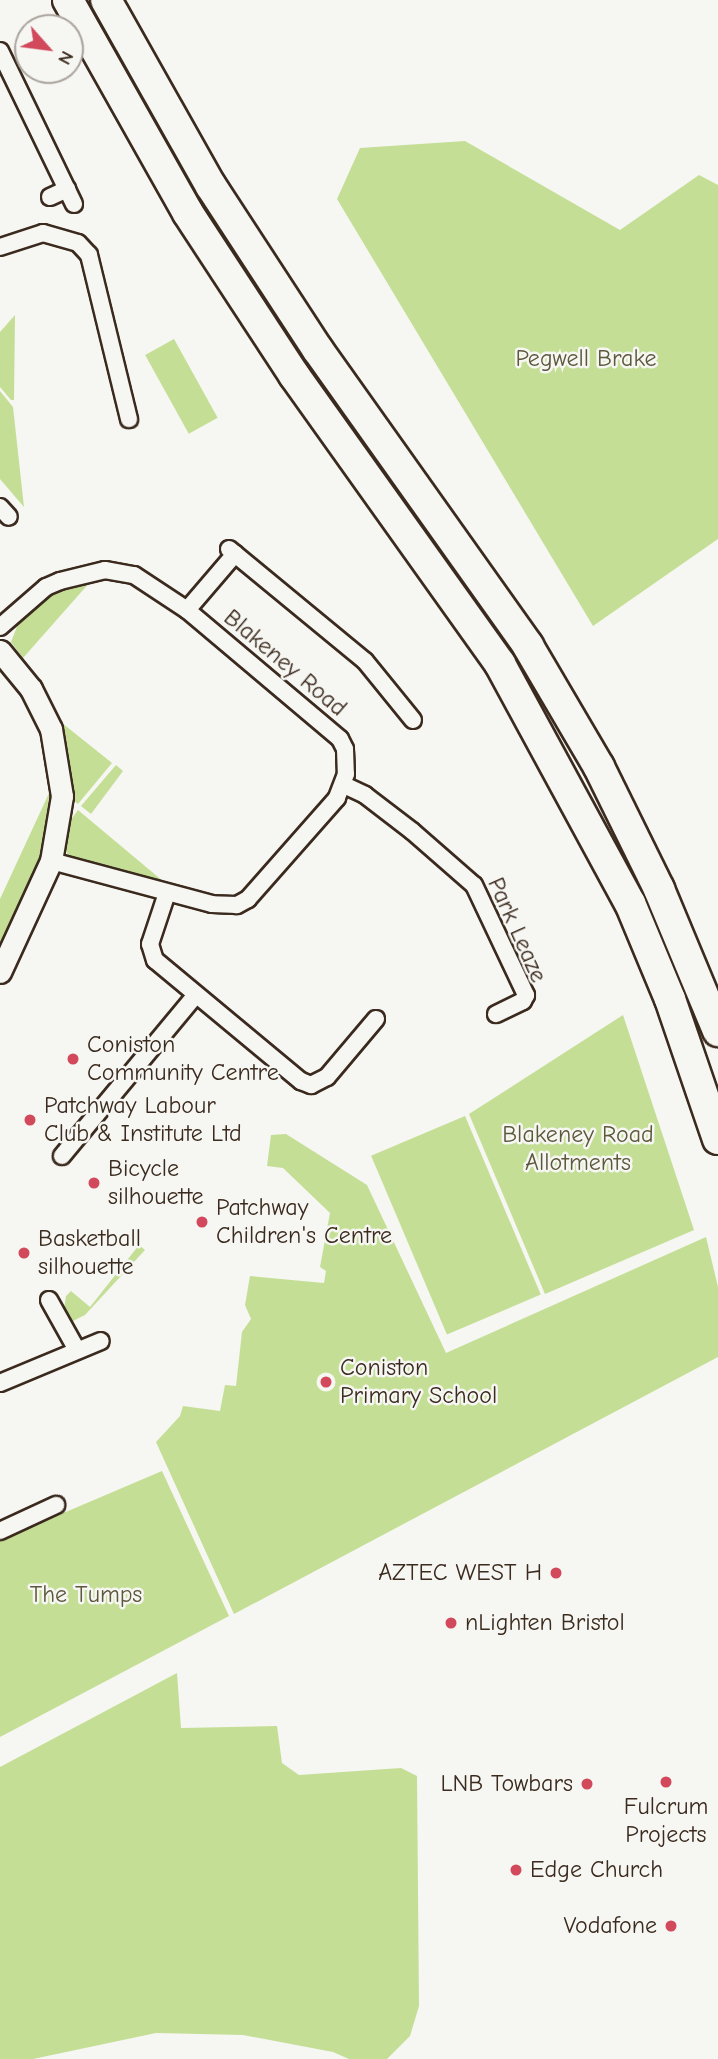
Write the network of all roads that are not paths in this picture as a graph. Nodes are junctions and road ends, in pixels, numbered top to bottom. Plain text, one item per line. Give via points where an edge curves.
1 (68, 0) edge
2 (106, 0) edge
3 (0, 51) edge
4 (50, 197) dead end
5 (0, 247) edge
6 (130, 419) dead end
7 (187, 610) junction
8 (0, 627) edge
9 (0, 651) edge
10 (411, 710) dead end
11 (344, 785) junction
12 (51, 861) junction
13 (167, 893) junction
14 (0, 972) edge
15 (195, 996) junction
16 (496, 1014) dead end
17 (376, 1019) dead end
18 (718, 1031) edge
19 (718, 1139) edge
20 (62, 1156) dead end
21 (49, 1300) dead end
22 (101, 1341) dead end
23 (77, 1350) junction
24 (0, 1383) edge
25 (56, 1505) dead end
26 (0, 1531) edge

1 - 19 highway via 188,213 294,374 500,664 548,747 635,915 670,999
2 - 18 highway via 211,186 318,350 541,668 617,804
3 - 4 street via 70,196
5 - 6 street via 43,233 78,243 89,255 134,401
7 - 8 street, Blakeney Road via 141,578 105,570 75,575 46,587
7 - 10 street via 232,551 365,661
7 - 11 street, Blakeney Road via 340,739 347,763
9 - 12 street via 31,689 57,749 62,796
11 - 13 street via 248,899 225,907
11 - 16 street, Park Leaze via 412,831 474,885 526,995
12 - 13 street
12 - 14 street
13 - 15 street via 151,953 158,965
15 - 17 street via 311,1085 327,1077
15 - 20 street
21 - 23 street
22 - 23 street
23 - 24 street
25 - 26 street

